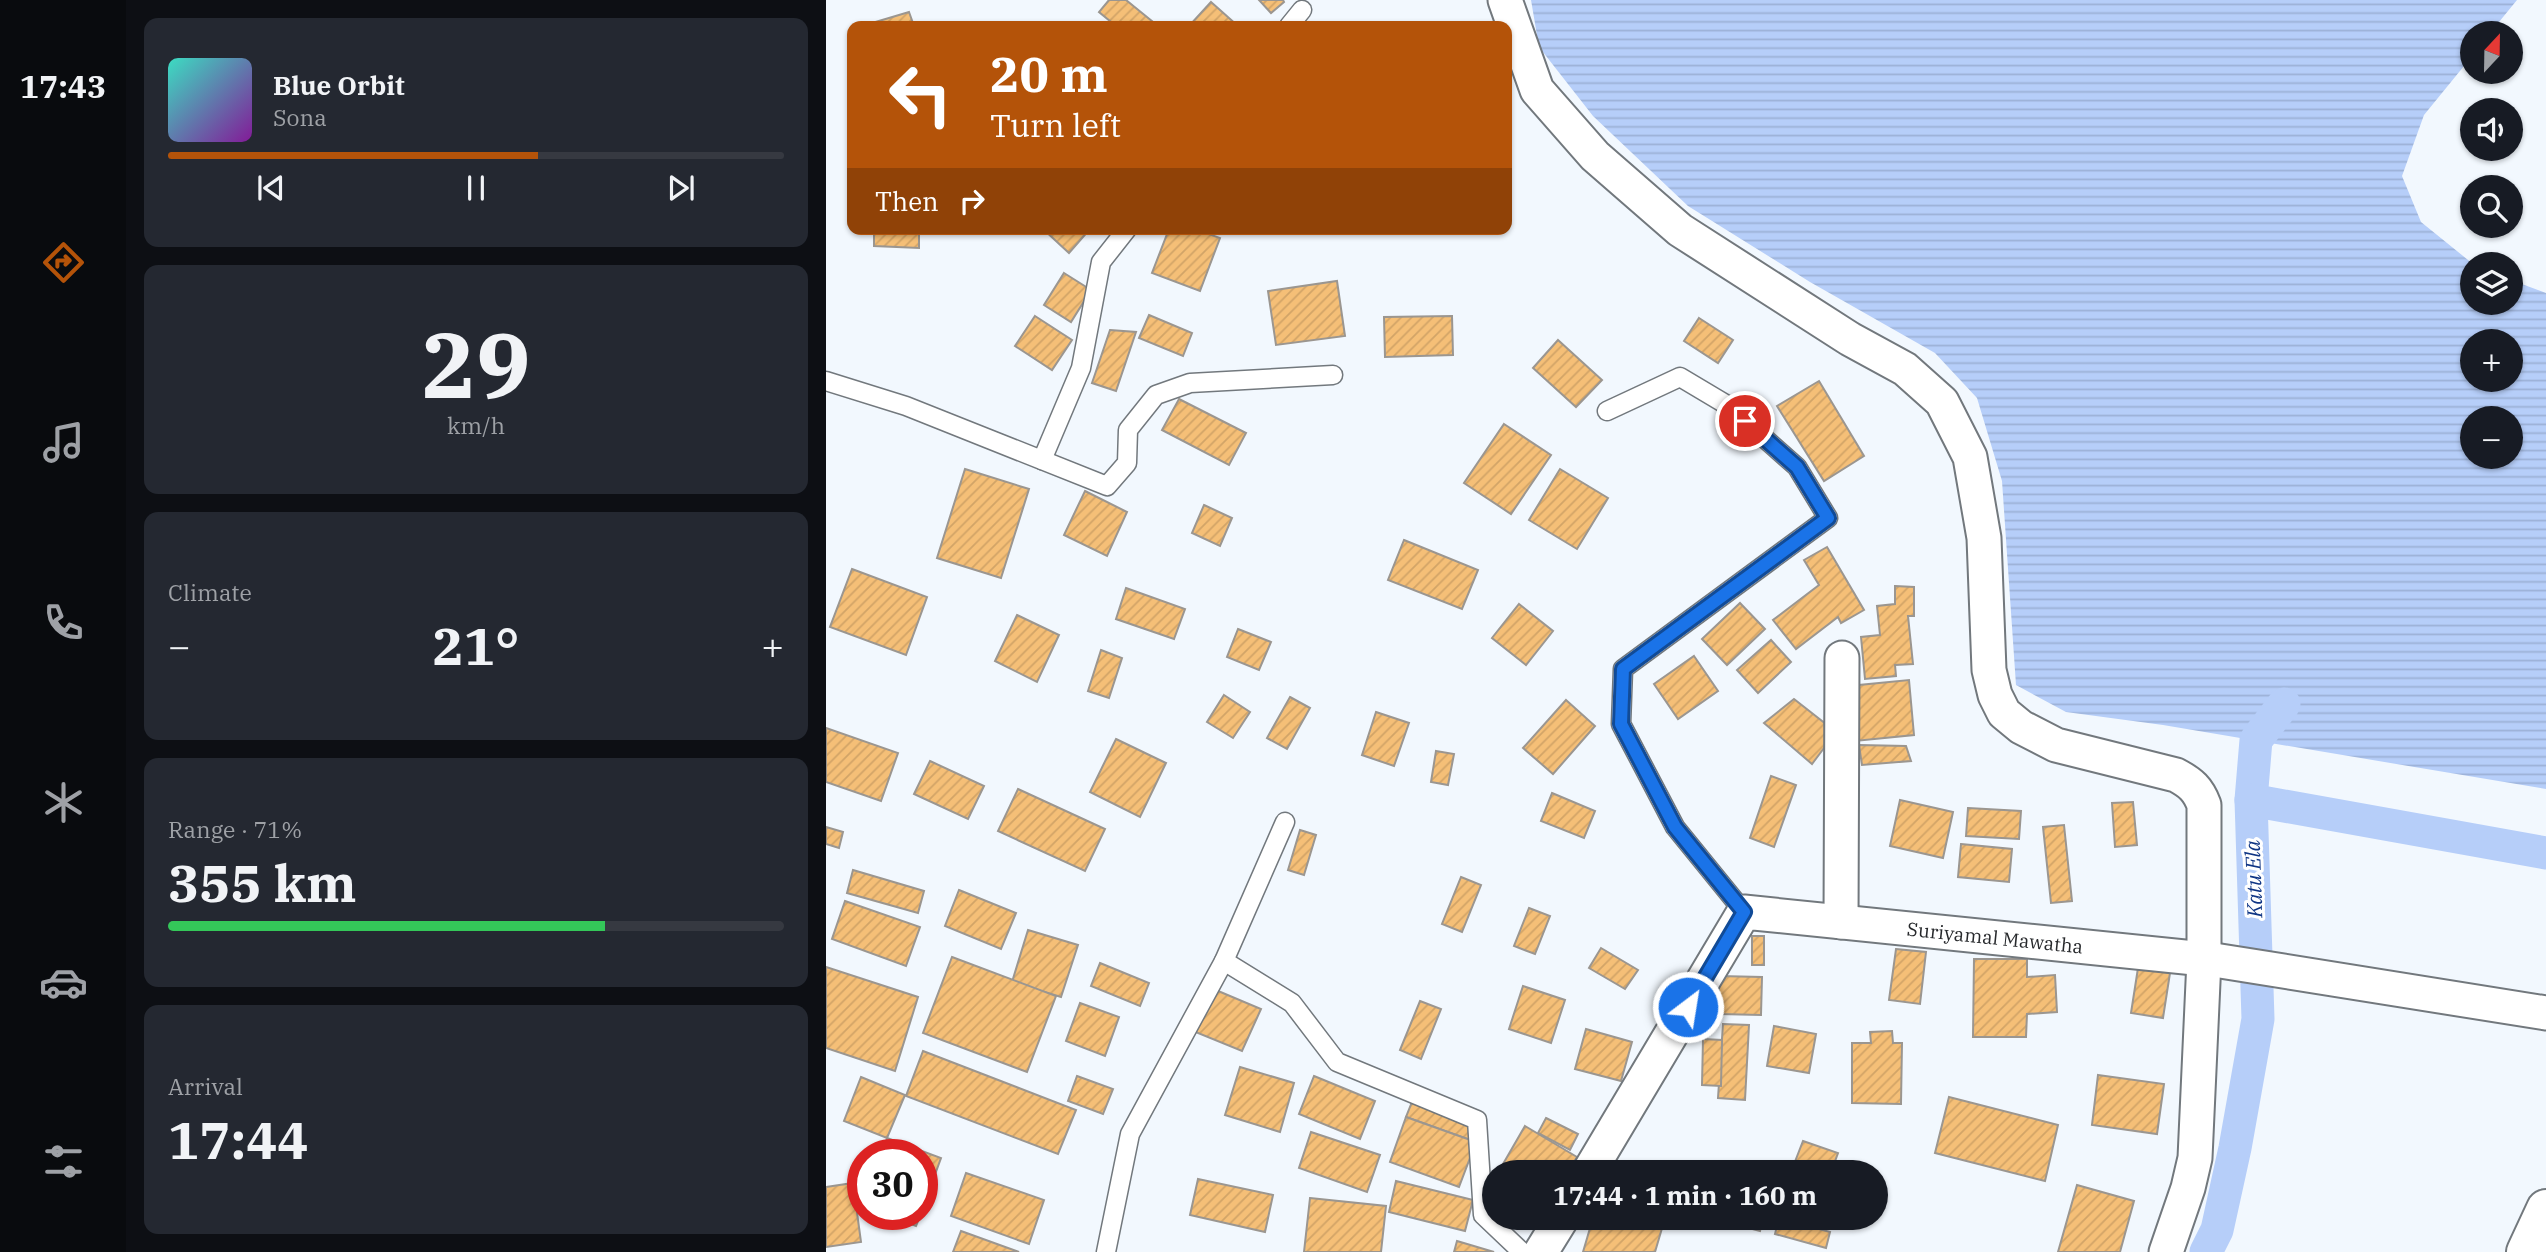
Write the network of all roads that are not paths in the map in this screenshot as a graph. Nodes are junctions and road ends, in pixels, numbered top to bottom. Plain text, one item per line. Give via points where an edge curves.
1 (1505, 0) edge
2 (1302, 10) dead end
3 (1293, 21) edge
4 (1122, 235) edge
5 (1333, 375) dead end
6 (826, 382) edge
7 (1608, 411) dead end
8 (1042, 460) junction
9 (1842, 658) dead end
10 (1285, 822) dead end
11 (1744, 912) junction
12 (1841, 922) junction
13 (2209, 960) junction
14 (1224, 961) junction
15 (2546, 1013) edge
16 (1596, 1160) edge
17 (2546, 1209) edge
18 (1555, 1230) edge
19 (1106, 1252) edge
20 (1522, 1252) edge
21 (1541, 1252) edge
22 (2166, 1252) edge
23 (2526, 1252) edge

1 - 13 street via 1536,90 1595,156 1680,230 1905,369 1942,402 1969,457 1984,538 1989,670 1995,695 2004,713 2021,727 2056,745 2176,775 2199,792 2204,805
2 - 3 lane
4 - 8 lane via 1101,262 1081,368
5 - 8 lane via 1190,383 1156,395 1128,430 1127,463 1107,486
6 - 8 lane via 906,406
7 - 11 lane via 1680,377 1727,405 1797,467 1828,518 1623,669 1621,724 1675,827
9 - 12 street
10 - 14 lane
11 - 12 street, Suriyamal Mawatha
11 - 16 street
12 - 13 street, Suriyamal Mawatha
13 - 15 street, Suriyamal Mawatha
13 - 22 street via 2195,1158
14 - 19 lane via 1129,1133
14 - 20 lane via 1292,1003 1337,1062 1477,1120 1483,1215
17 - 23 main road
18 - 21 street

